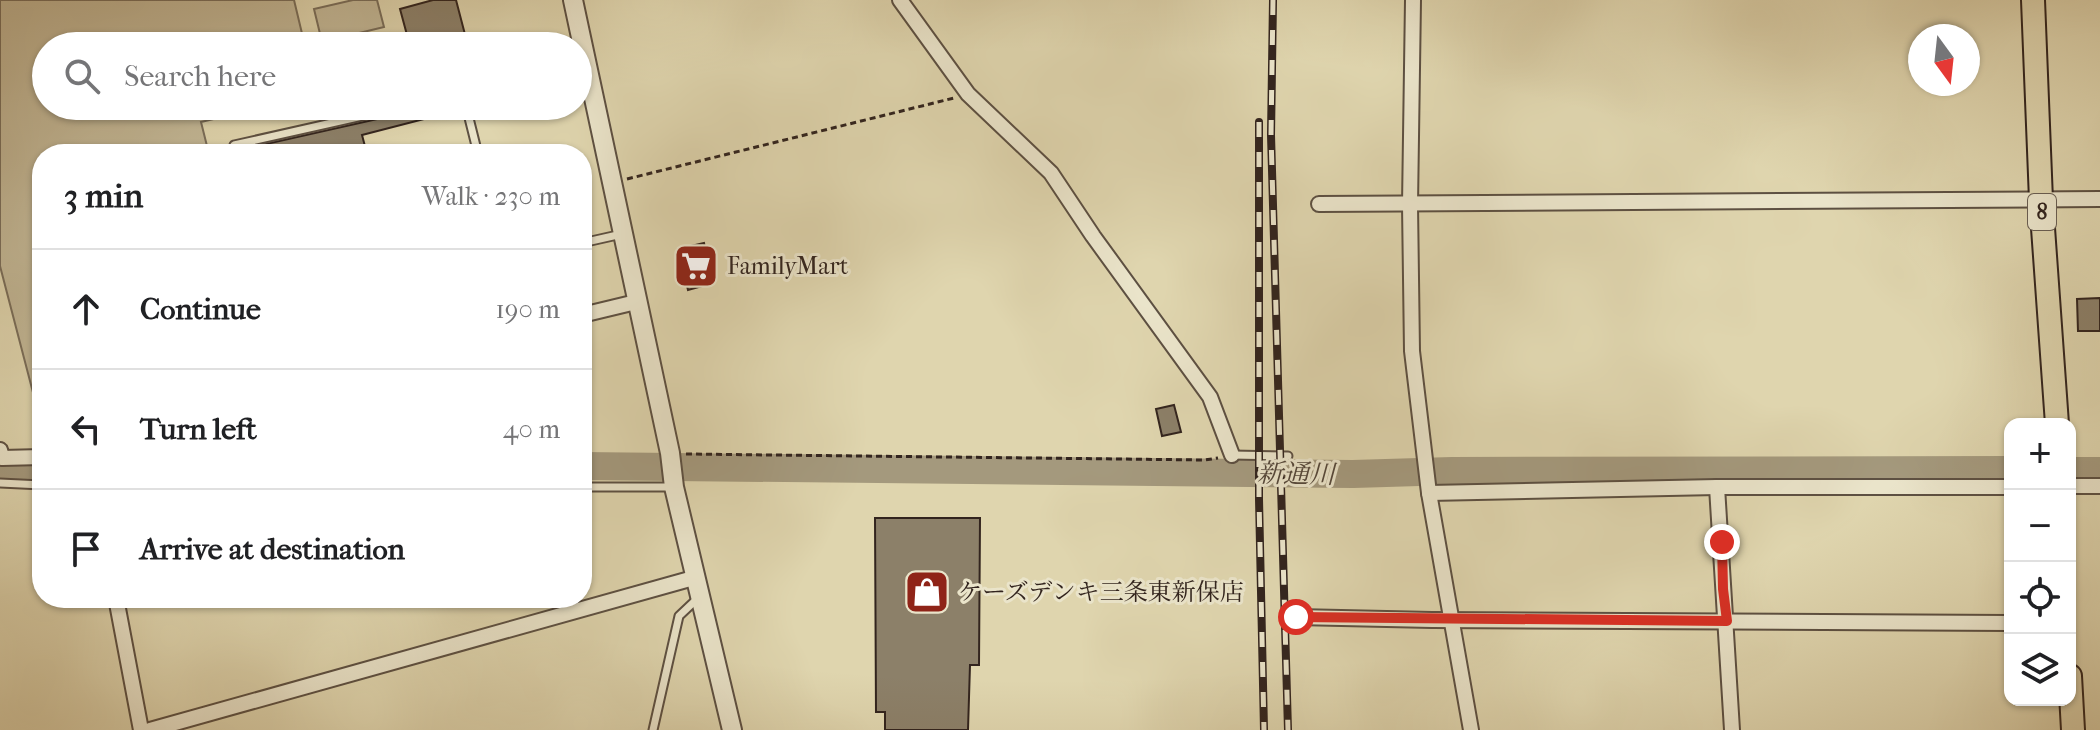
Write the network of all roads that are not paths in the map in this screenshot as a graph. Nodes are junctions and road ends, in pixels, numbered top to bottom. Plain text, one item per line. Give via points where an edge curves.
1 (573, 0) edge
2 (900, 0) edge
3 (1413, 0) edge
4 (2033, 0) edge
5 (580, 32) edge
6 (592, 89) edge
7 (345, 120) edge
8 (470, 120) edge
9 (238, 144) edge
10 (476, 144) edge
11 (2100, 199) edge
12 (2041, 200) junction
13 (1319, 204) dead end
14 (1410, 205) junction
15 (622, 234) junction
16 (592, 241) edge
17 (636, 302) junction
18 (592, 313) edge
19 (2057, 418) edge
20 (0, 450) edge
21 (1232, 455) joint
22 (1288, 456) dead end
23 (32, 457) edge
24 (672, 469) junction
25 (0, 483) edge
26 (32, 485) edge
27 (592, 485) edge
28 (2076, 486) edge
29 (2100, 486) edge
30 (1717, 487) junction
31 (2004, 487) edge
32 (1429, 493) junction
33 (699, 586) junction
34 (118, 608) edge
35 (1296, 617) dead end
36 (1449, 619) junction
37 (1727, 621) junction
38 (2004, 623) edge
39 (2072, 706) edge
40 (141, 730) edge
41 (150, 730) edge
42 (653, 730) edge
43 (732, 730) edge
44 (1471, 730) edge
45 (1732, 730) edge
46 (2073, 730) edge

1 - 5 street
2 - 21 street via 968,94 1051,173 1210,397
3 - 14 street
4 - 12 main road, 8
6 - 15 street
7 - 9 lane
8 - 10 lane
11 - 12 street
12 - 14 street
12 - 19 main road, 8
13 - 14 street
14 - 32 street via 1412,351
15 - 16 lane
15 - 17 street
17 - 18 street
17 - 24 street
20 - 23 street via 2,458
21 - 22 lane
24 - 27 lane
24 - 33 street
25 - 26 lane
28 - 29 street
30 - 31 street
30 - 32 street
30 - 37 street
32 - 36 street
33 - 41 street
33 - 42 lane via 679,616
33 - 43 street
34 - 40 street
35 - 36 street
36 - 37 street
36 - 44 street
37 - 38 street
37 - 45 street
39 - 46 main road

